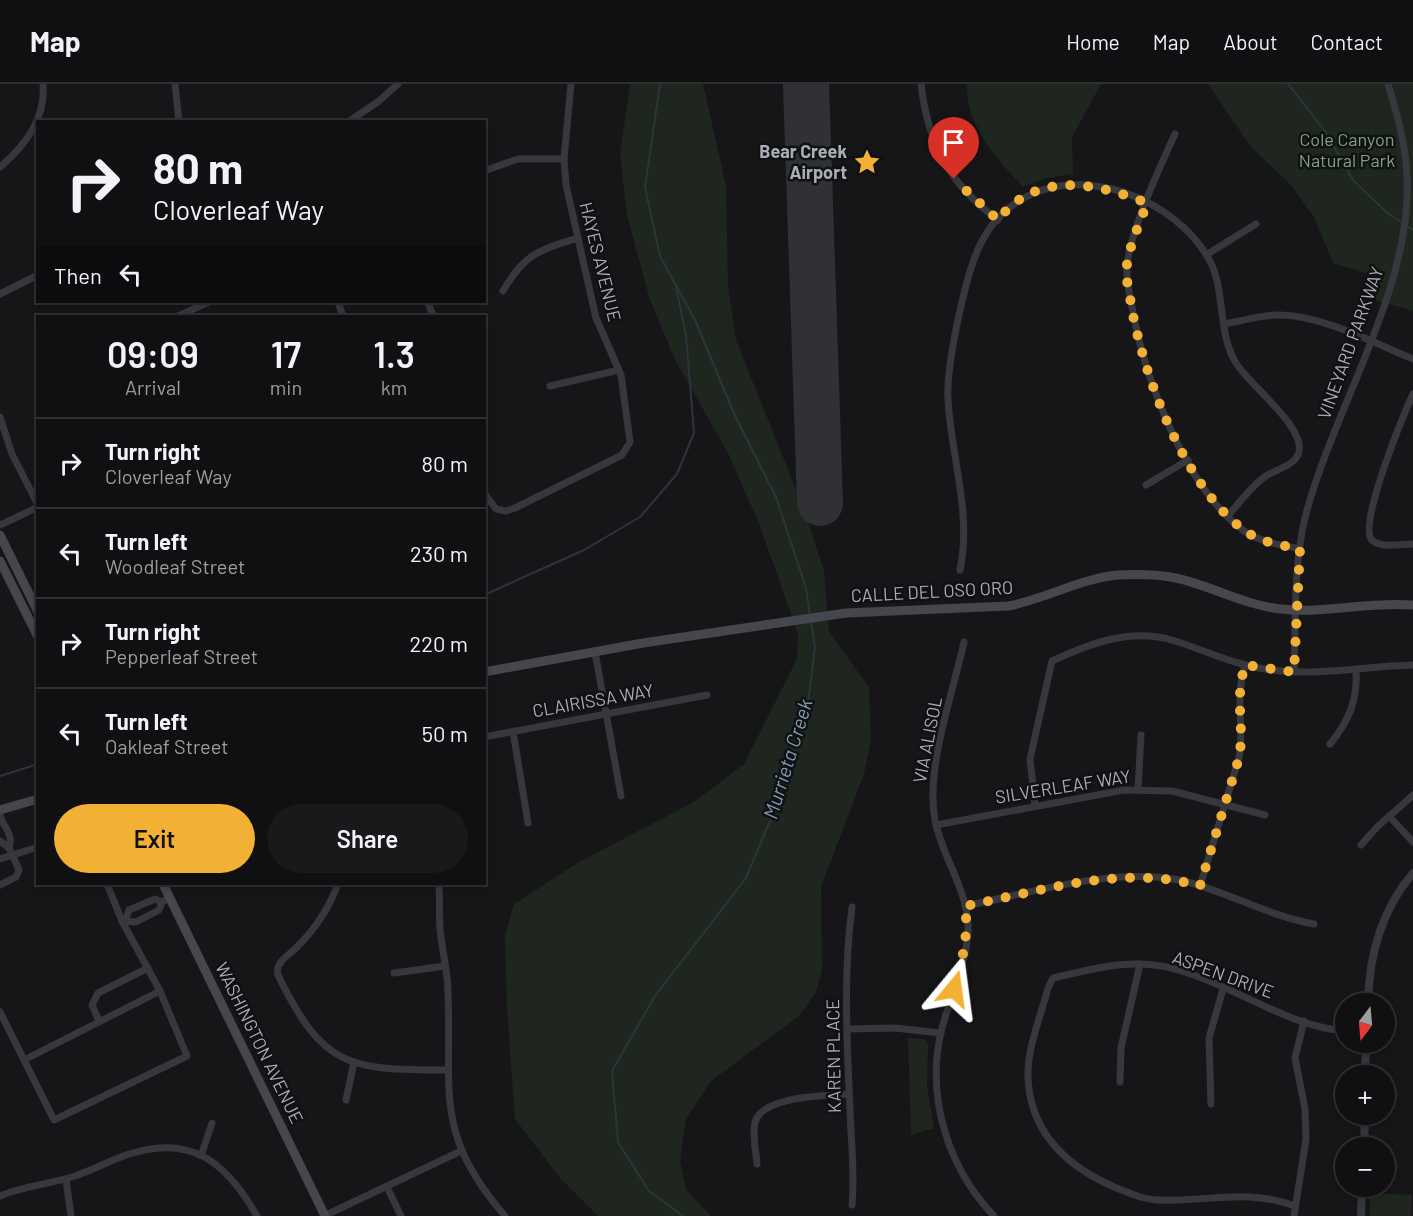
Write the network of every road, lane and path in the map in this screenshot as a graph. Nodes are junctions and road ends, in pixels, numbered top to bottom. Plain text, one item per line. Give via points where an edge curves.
1 (43, 84) edge
2 (175, 84) edge
3 (398, 84) edge
4 (571, 84) edge
5 (921, 84) edge
6 (1388, 84) edge
7 (36, 120) edge
8 (179, 120) edge
9 (351, 120) edge
10 (36, 121) edge
11 (1175, 134) dead end
12 (564, 159) junction
13 (0, 167) edge
14 (486, 170) edge
15 (1147, 203) junction
16 (998, 220) junction
17 (1256, 224) dead end
18 (578, 238) junction
19 (1206, 255) junction
20 (36, 276) edge
21 (503, 291) dead end
22 (0, 294) edge
23 (207, 303) edge
24 (180, 315) edge
25 (1224, 324) junction
26 (1370, 341) junction
27 (1413, 359) edge
28 (619, 370) junction
29 (550, 386) dead end
30 (1413, 394) edge
31 (0, 417) edge
32 (1188, 460) junction
33 (1146, 485) dead end
34 (486, 496) edge
35 (36, 502) edge
36 (36, 507) edge
37 (1228, 516) junction
38 (0, 525) edge
39 (0, 535) edge
40 (1413, 544) edge
41 (1300, 549) junction
42 (2, 565) edge
43 (960, 570) dead end
44 (1413, 604) edge
45 (36, 609) edge
46 (1296, 610) junction
47 (27, 616) junction
48 (36, 625) edge
49 (36, 633) edge
50 (964, 642) dead end
51 (595, 652) junction
52 (1245, 665) junction
53 (1413, 665) edge
54 (1356, 669) junction
55 (486, 672) edge
56 (1294, 672) junction
57 (707, 695) dead end
58 (606, 714) junction
59 (513, 731) junction
60 (1141, 735) dead end
61 (486, 737) edge
62 (1330, 744) dead end
63 (1138, 789) junction
64 (1413, 795) edge
65 (621, 796) dead end
66 (36, 800) edge
67 (1225, 803) junction
68 (1035, 805) junction
69 (0, 810) edge
70 (1265, 814) dead end
71 (1389, 816) junction
72 (0, 820) edge
73 (528, 822) dead end
74 (936, 825) junction
75 (9, 834) junction
76 (0, 838) edge
77 (1413, 842) edge
78 (1362, 845) dead end
79 (36, 847) edge
80 (11, 851) junction
81 (0, 859) edge
82 (1413, 873) edge
83 (0, 885) edge
84 (107, 885) edge
85 (163, 885) edge
86 (338, 885) edge
87 (439, 885) edge
88 (1200, 886) junction
89 (166, 899) junction
90 (965, 906) junction
91 (136, 907) junction
92 (852, 907) dead end
93 (141, 919) junction
94 (124, 920) junction
95 (1314, 924) dead end
96 (1140, 964) junction
97 (445, 966) junction
98 (148, 968) junction
99 (394, 974) dead end
100 (1223, 989) junction
101 (160, 991) junction
102 (1369, 993) edge
103 (0, 1012) edge
104 (99, 1021) junction
105 (1304, 1021) junction
106 (1335, 1028) edge
107 (848, 1029) junction
108 (941, 1033) junction
109 (24, 1060) junction
110 (354, 1062) junction
111 (447, 1070) junction
112 (1120, 1082) dead end
113 (849, 1094) junction
114 (346, 1100) dead end
115 (1211, 1104) dead end
116 (212, 1124) dead end
117 (461, 1151) junction
118 (202, 1154) junction
119 (757, 1164) dead end
120 (66, 1179) junction
121 (387, 1187) junction
122 (1, 1193) edge
123 (1362, 1197) edge
124 (852, 1205) dead end
125 (1295, 1206) junction
126 (71, 1216) edge
127 (257, 1216) edge
128 (325, 1216) edge
129 (400, 1216) edge
130 (505, 1216) edge
131 (994, 1216) edge
132 (1294, 1216) edge
133 (1361, 1216) edge

1 - 7 street
2 - 8 street
3 - 9 street
4 - 12 street, HAYES AVENUE
5 - 16 street via 929,133 940,156 960,185
6 - 26 street, VINEYARD PARKWAY via 1404,144 1407,201 1397,257
10 - 13 street via 21,150
11 - 15 street
12 - 14 street via 518,159
12 - 18 street, HAYES AVENUE via 567,195
15 - 16 street via 1096,186 1050,186 1027,195
15 - 19 street via 1164,210 1185,227
15 - 32 street via 1127,264 1127,279 1151,385
16 - 43 street via 982,241 967,284 948,374 948,400 962,494 965,546
17 - 19 street
18 - 21 street via 531,255
18 - 28 street, HAYES AVENUE via 596,318
19 - 25 street
20 - 22 street
23 - 24 street
25 - 26 street via 1276,315 1296,316
25 - 37 street via 1235,363 1294,432 1300,450 1296,459 1264,477
26 - 27 street
26 - 41 street, VINEYARD PARKWAY via 1305,518
28 - 29 street
28 - 34 street, HAYES AVENUE via 629,427 627,450 506,511 496,509
30 - 40 street via 1369,523 1370,539 1384,544
31 - 35 street via 12,454
32 - 33 street
32 - 37 street via 1201,484
36 - 38 street
37 - 41 street via 1263,540
39 - 45 main road
41 - 46 street, VINEYARD PARKWAY
42 - 45 main road
42 - 47 main road
44 - 46 main road, CALLE DEL OSO ORO
46 - 51 main road, CALLE DEL OSO ORO via 1253,603 1176,578 1134,575 1084,581 1033,601 1008,606 846,613
46 - 56 street, VINEYARD PARKWAY
47 - 48 main road
47 - 49 main road
50 - 74 street, VIA ALISOL via 934,771
51 - 55 main road, CALLE DEL OSO ORO
51 - 58 street
52 - 56 street
52 - 67 street via 1238,697 1240,749
52 - 68 street via 1173,640 1143,635 1111,639 1052,661 1030,759
53 - 54 street
54 - 56 street
54 - 62 street via 1352,710
57 - 58 street, CLAIRISSA WAY
58 - 59 street, CLAIRISSA WAY
58 - 65 street
59 - 61 street, CLAIRISSA WAY
59 - 73 street
60 - 63 street
63 - 67 street, SILVERLEAF WAY via 1172,791
63 - 68 street, SILVERLEAF WAY
64 - 71 street
66 - 69 main road
67 - 70 street, SILVERLEAF WAY
67 - 88 street
68 - 74 street, SILVERLEAF WAY
71 - 77 street
71 - 78 street
72 - 75 street via 8,826
74 - 90 street, VIA ALISOL via 941,848
75 - 76 street
75 - 80 street
76 - 80 street
79 - 80 street
80 - 81 street
80 - 83 street via 19,870 16,877
82 - 102 street via 1379,930
84 - 94 street
85 - 89 main road, WASHINGTON AVENUE
86 - 110 street via 317,925 277,968 309,1031 335,1053
87 - 97 street
88 - 90 street via 1167,879 1122,877
88 - 95 street via 1290,920
89 - 91 street via 154,899
89 - 93 street via 159,910
89 - 128 main road, WASHINGTON AVENUE
90 - 108 street, VIA ALISOL via 966,946
91 - 93 street
91 - 94 street via 129,910
92 - 107 street, KAREN PLACE via 848,935
93 - 94 street
94 - 98 street
96 - 100 street, ASPEN DRIVE via 1184,972
96 - 112 street via 1121,1048
96 - 125 street, ASPEN DRIVE via 1053,978 1028,1075 1036,1115 1064,1158 1092,1177 1145,1198 1235,1195
97 - 99 street
97 - 111 street
98 - 101 street
98 - 104 street via 98,993 92,1005
100 - 105 street, ASPEN DRIVE
100 - 115 street via 1209,1038
101 - 104 street
101 - 109 street via 187,1056 54,1120
103 - 109 street
104 - 109 street
105 - 106 street, ASPEN DRIVE
105 - 125 street via 1295,1058 1305,1109 1305,1149
107 - 108 street via 895,1028
107 - 113 street, KAREN PLACE
108 - 131 street, VIA ALISOL via 937,1088 943,1126 956,1164
110 - 111 street via 383,1069
110 - 114 street
111 - 117 street via 449,1105
113 - 119 street via 792,1099 763,1112 754,1126
113 - 124 street, KAREN PLACE
116 - 118 street
117 - 121 street
117 - 130 street via 478,1183
118 - 120 street via 150,1149
118 - 127 street via 231,1178
120 - 122 street
120 - 126 street
121 - 128 street
121 - 129 street
123 - 133 street
125 - 132 street

